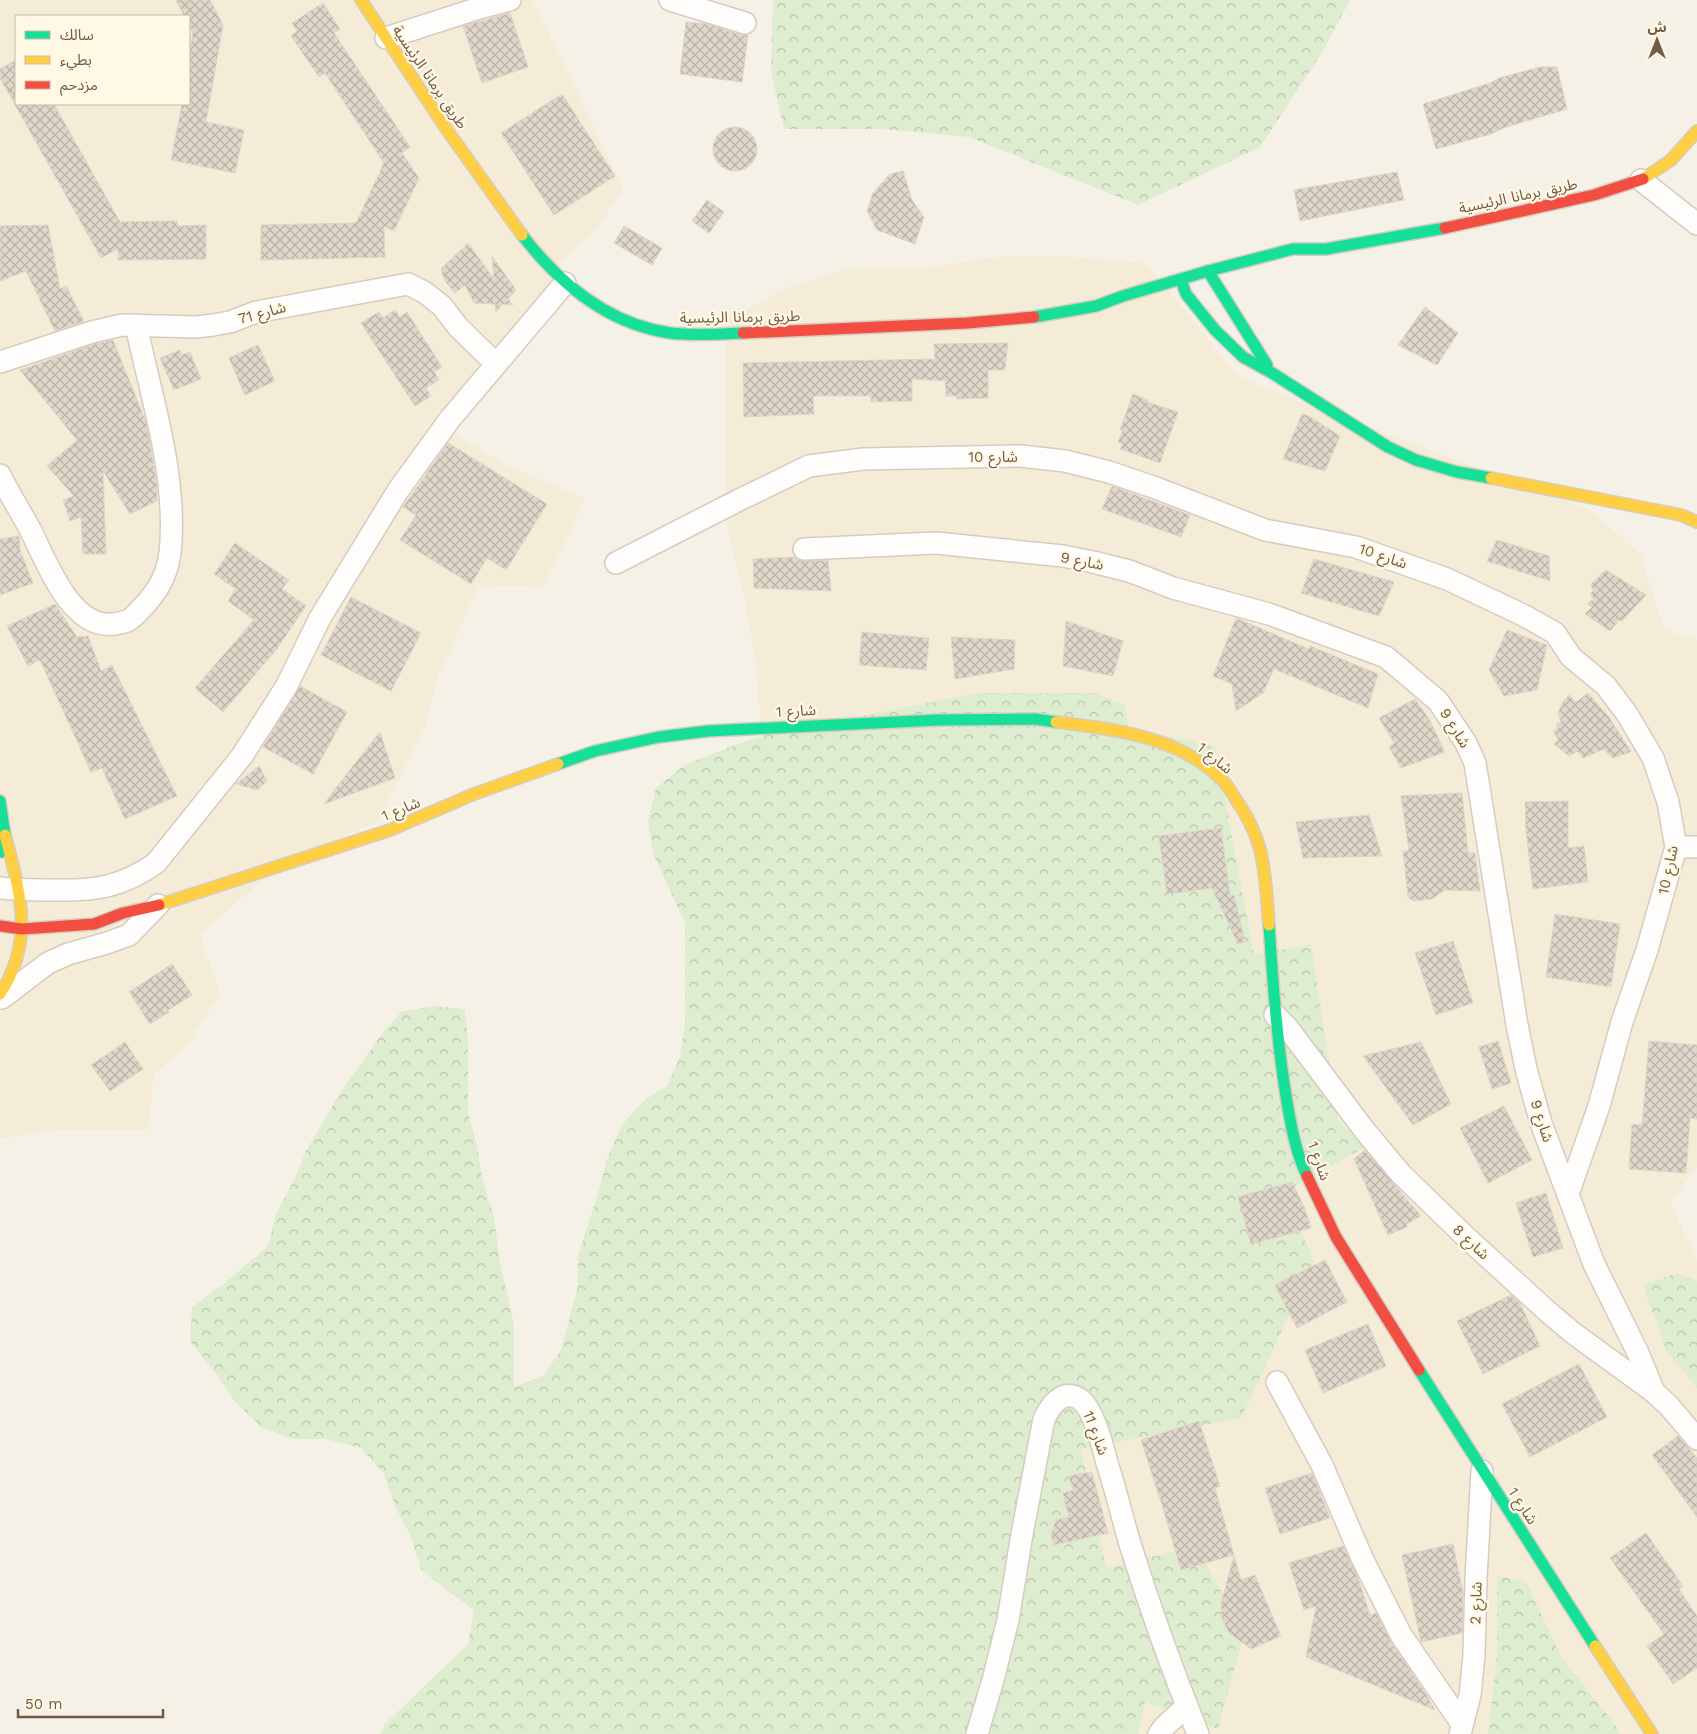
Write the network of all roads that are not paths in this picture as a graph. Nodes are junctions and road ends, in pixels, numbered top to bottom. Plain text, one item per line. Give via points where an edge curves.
1 (361, 0) edge
2 (510, 0) edge
3 (670, 0) edge
4 (745, 23) dead end
5 (386, 38) junction
6 (1697, 131) edge
7 (1641, 180) junction
8 (1697, 224) edge
9 (1326, 249) junction
10 (1302, 262) dead end
11 (1208, 270) junction
12 (1181, 280) junction
13 (565, 283) junction
14 (1213, 287) junction
15 (1182, 295) junction
16 (1096, 306) junction
17 (1125, 307) dead end
18 (136, 326) junction
19 (0, 362) edge
20 (496, 364) junction
21 (1272, 373) junction
22 (0, 475) edge
23 (1697, 522) edge
24 (804, 549) dead end
25 (616, 563) dead end
26 (0, 802) edge
27 (4, 834) junction
28 (1676, 847) junction
29 (1697, 848) edge
30 (0, 855) edge
31 (10, 889) edge
32 (158, 905) junction
33 (0, 926) edge
34 (22, 929) junction
35 (0, 994) edge
36 (0, 999) edge
37 (1275, 1015) junction
38 (1568, 1194) junction
39 (1277, 1382) dead end
40 (1654, 1392) junction
41 (1697, 1439) edge
42 (1482, 1471) junction
43 (1187, 1706) junction
44 (1461, 1729) edge
45 (977, 1734) edge
46 (1160, 1734) edge
47 (1198, 1734) edge
48 (1652, 1734) edge

1 - 5 main road, طريق برمانا الرئيسية
2 - 5 street
3 - 4 street
5 - 13 main road, طريق برمانا الرئيسية via 491,193 536,254
6 - 7 main road, طريق برمانا الرئيسية via 1671,160
7 - 8 street
7 - 9 main road, طريق برمانا الرئيسية via 1540,208
9 - 10 main road, طريق برمانا الرئيسية
9 - 11 main road, طريق برمانا الرئيسية via 1293,249
11 - 12 main road, طريق برمانا الرئيسية
11 - 14 main road
12 - 15 main road
12 - 16 main road, طريق برمانا الرئيسية
13 - 16 main road, طريق برمانا الرئيسية via 606,310 637,325 700,336 967,323 1040,316
13 - 20 street
14 - 15 main road
14 - 21 main road
15 - 21 main road via 1242,357
16 - 17 main road, طريق برمانا الرئيسية
18 - 19 street, شارع 71 via 122,324
18 - 20 street, شارع 71 via 213,325 256,312 408,284 442,306 458,327
18 - 22 street via 165,454 171,501 171,542 168,570 152,598 130,621 100,624 83,616 52,575
20 - 31 street via 450,419 400,489 320,618 286,687 242,756 156,863 140,874 100,888 75,891
21 - 23 main road via 1371,437 1416,460 1457,472 1681,515
24 - 38 street, شارع 9 via 936,543 1094,562 1129,571 1172,588 1269,614 1386,657 1438,701 1466,743 1475,763 1526,1068 1541,1122
25 - 28 street, شارع 10 via 809,466 863,460 1021,456 1065,461 1109,472 1264,530 1356,547 1447,579 1555,633 1571,656 1606,686 1653,758 1668,802
26 - 27 main road
27 - 30 main road
27 - 31 main road
28 - 29 street
28 - 38 street, شارع 10 via 1599,1106
31 - 34 main road
32 - 34 main road, شارع 1 via 94,924
32 - 36 street via 129,935 48,963
32 - 37 main road, شارع 1 via 390,830 474,794 595,751 659,736 938,720 1035,720 1130,733 1165,744 1198,760 1220,778 1243,808 1260,849 1266,882
33 - 34 main road, شارع 1
34 - 35 main road via 17,959
37 - 40 street, شارع 8 via 1401,1174 1547,1311
37 - 42 main road, شارع 1 via 1291,1125 1303,1168 1336,1237
38 - 40 street, شارع 9 via 1594,1264
39 - 44 street via 1322,1465 1362,1558 1401,1635
40 - 41 street, شارع 8
42 - 44 street, شارع 2 via 1474,1655 1470,1695
42 - 48 main road, شارع 1
43 - 45 street, شارع 11 via 1156,1622 1089,1410 1077,1397 1068,1396 1059,1398 1044,1419 1008,1620
43 - 46 street
43 - 47 street, شارع 11

